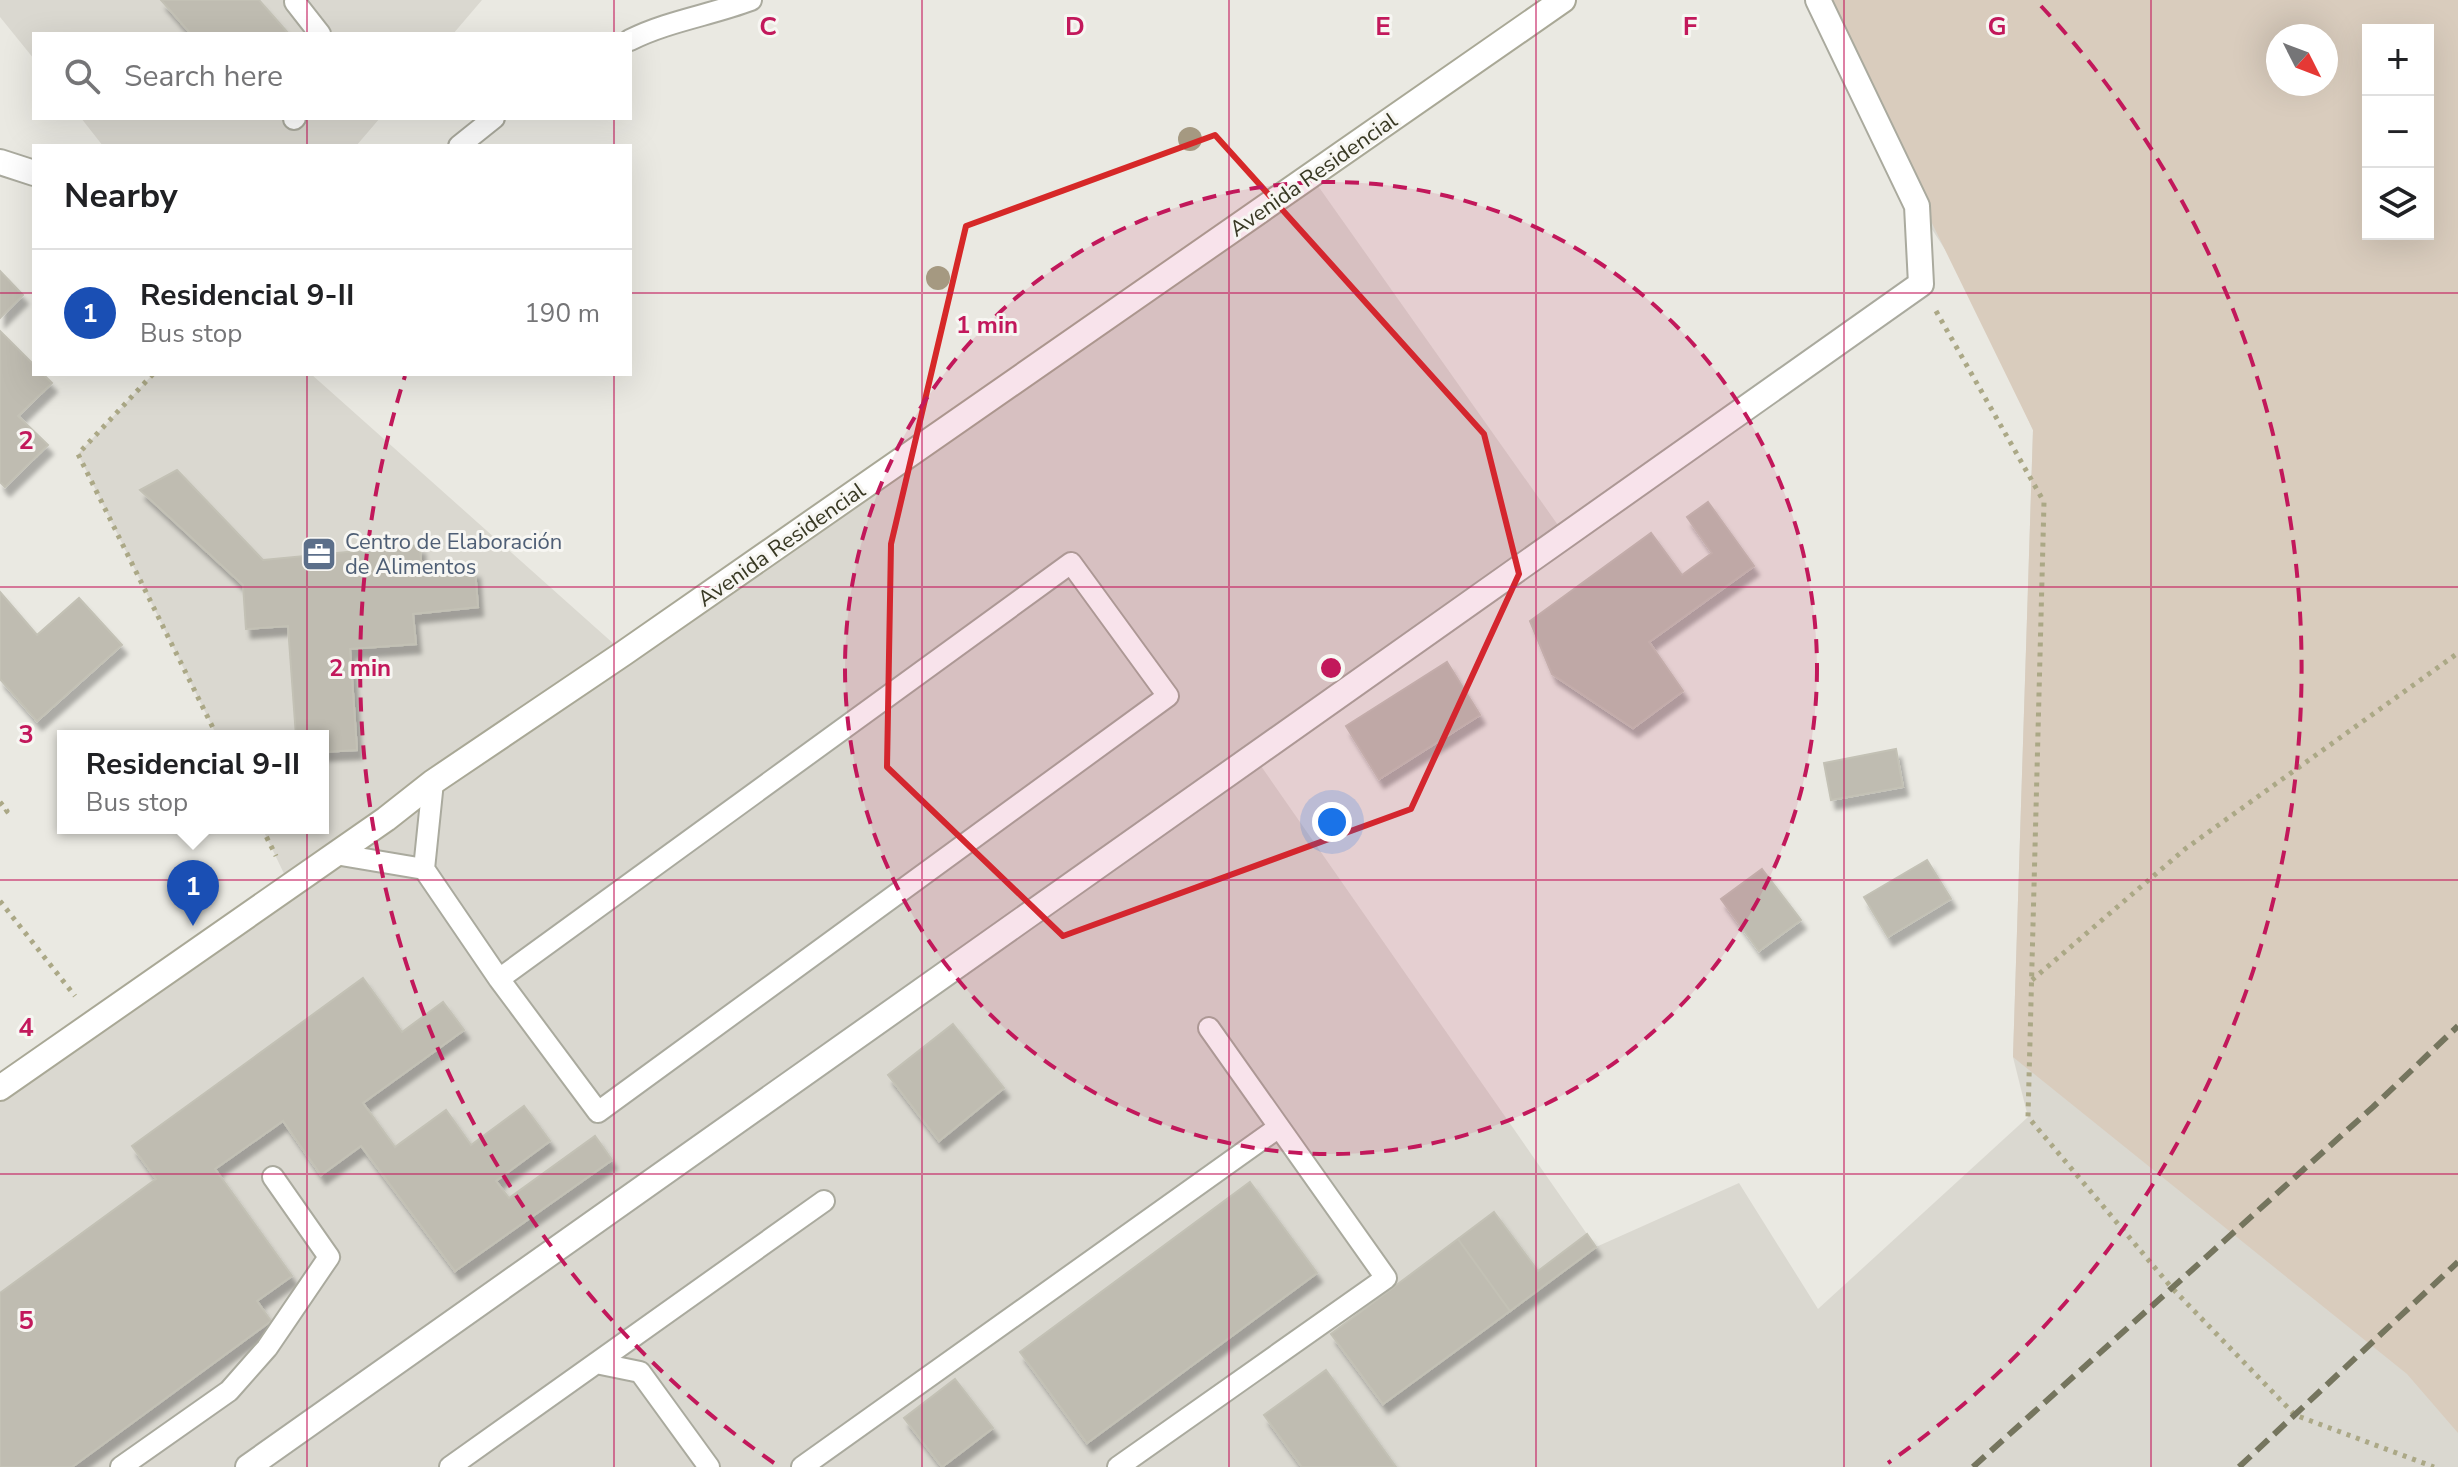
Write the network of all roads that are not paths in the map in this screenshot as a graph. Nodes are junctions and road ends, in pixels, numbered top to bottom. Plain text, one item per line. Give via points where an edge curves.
1 (751, 0) edge
2 (1563, 0) edge
3 (1818, 0) edge
4 (296, 1) edge
5 (319, 32) edge
6 (632, 39) edge
7 (492, 120) edge
8 (462, 144) edge
9 (0, 162) edge
10 (32, 172) edge
11 (433, 782) junction
12 (335, 854) junction
13 (424, 869) junction
14 (499, 979) junction
15 (1209, 1028) dead end
16 (0, 1088) edge
17 (1279, 1127) junction
18 (273, 1177) dead end
19 (824, 1201) dead end
20 (596, 1363) junction
21 (261, 1463) edge
22 (121, 1467) edge
23 (450, 1467) edge
24 (709, 1467) edge
25 (802, 1467) edge
26 (1118, 1467) edge

1 - 6 lane
2 - 11 street, Avenida Residencial
3 - 21 street via 1917,206 1921,284
4 - 5 lane
7 - 8 lane
9 - 10 street
11 - 12 street, Avenida Residencial
11 - 13 lane
12 - 13 lane
12 - 16 street, Avenida Residencial
13 - 14 lane
14 - 14 lane via 598,1112 1168,696 1071,563
15 - 17 lane
17 - 25 lane
17 - 26 lane via 1386,1278
18 - 22 lane via 329,1257 267,1348 229,1391
19 - 20 lane
20 - 23 lane
20 - 24 lane via 640,1372

